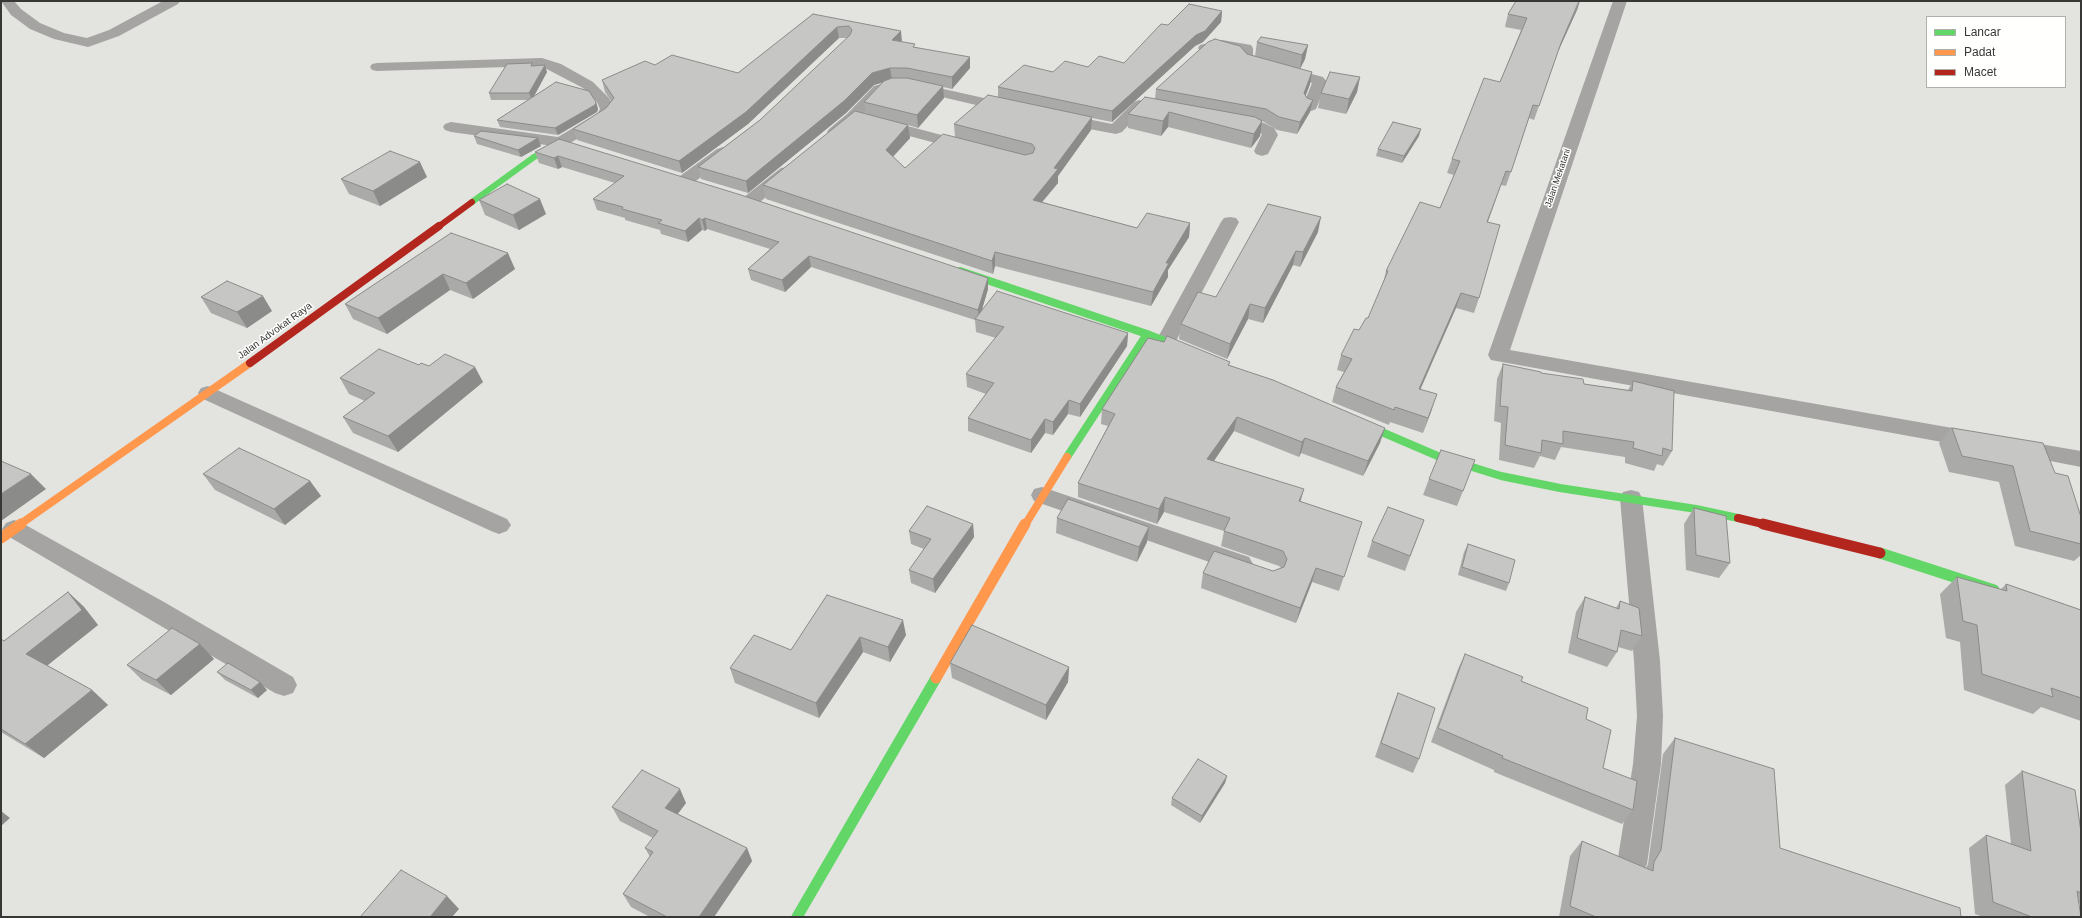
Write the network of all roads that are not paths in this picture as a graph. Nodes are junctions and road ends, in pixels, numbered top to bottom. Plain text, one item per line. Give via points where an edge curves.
1 (6, 1) edge
2 (173, 1) edge
3 (1620, 1) edge
4 (1, 3) edge
5 (1196, 54) edge
6 (377, 67) dead end
7 (1154, 93) dead end
8 (1139, 105) junction
9 (1311, 106) edge
10 (1165, 108) edge
11 (1024, 110) edge
12 (1047, 115) edge
13 (853, 117) junction
14 (1218, 118) edge
15 (451, 127) dead end
16 (736, 143) edge
17 (568, 144) junction
18 (821, 144) edge
19 (981, 150) edge
20 (1262, 151) dead end
21 (798, 163) edge
22 (688, 181) edge
23 (750, 201) edge
24 (1230, 222) dead end
25 (953, 269) edge
26 (1147, 334) junction
27 (1166, 341) junction
28 (1202, 356) edge
29 (208, 393) junction
30 (1346, 417) edge
31 (2081, 459) edge
32 (1042, 495) junction
33 (1631, 498) junction
34 (499, 525) dead end
35 (8, 534) edge
36 (1263, 571) edge
37 (2000, 593) edge
38 (284, 685) dead end
39 (1632, 864) edge
40 (796, 917) edge

1 - 2 street via 35,26 59,36 88,42 114,33
1 - 4 street
3 - 31 street, Jalan Mekatani via 1498,355
5 - 9 street via 1211,46 1222,44 1241,46 1246,48 1246,57 1251,62 1318,80 1320,82
6 - 17 street via 542,62 556,67 588,85 603,100 608,110
7 - 8 street
8 - 10 street
8 - 12 street via 1116,129
11 - 13 street via 900,85 879,89
13 - 18 street
13 - 19 street
14 - 20 street via 1258,126 1268,131 1270,135
15 - 17 street
16 - 22 street
17 - 29 street, Jalan Advokat Raya via 534,158
21 - 23 street
24 - 27 street
25 - 26 street
26 - 27 street
26 - 32 street
27 - 28 street
29 - 34 street
29 - 35 street, Jalan Advokat Raya
30 - 33 street via 1440,457 1501,476
32 - 36 street
32 - 40 street
33 - 37 street via 1765,523 1865,548
33 - 39 street via 1648,661 1650,716 1647,764
35 - 38 street via 156,609

